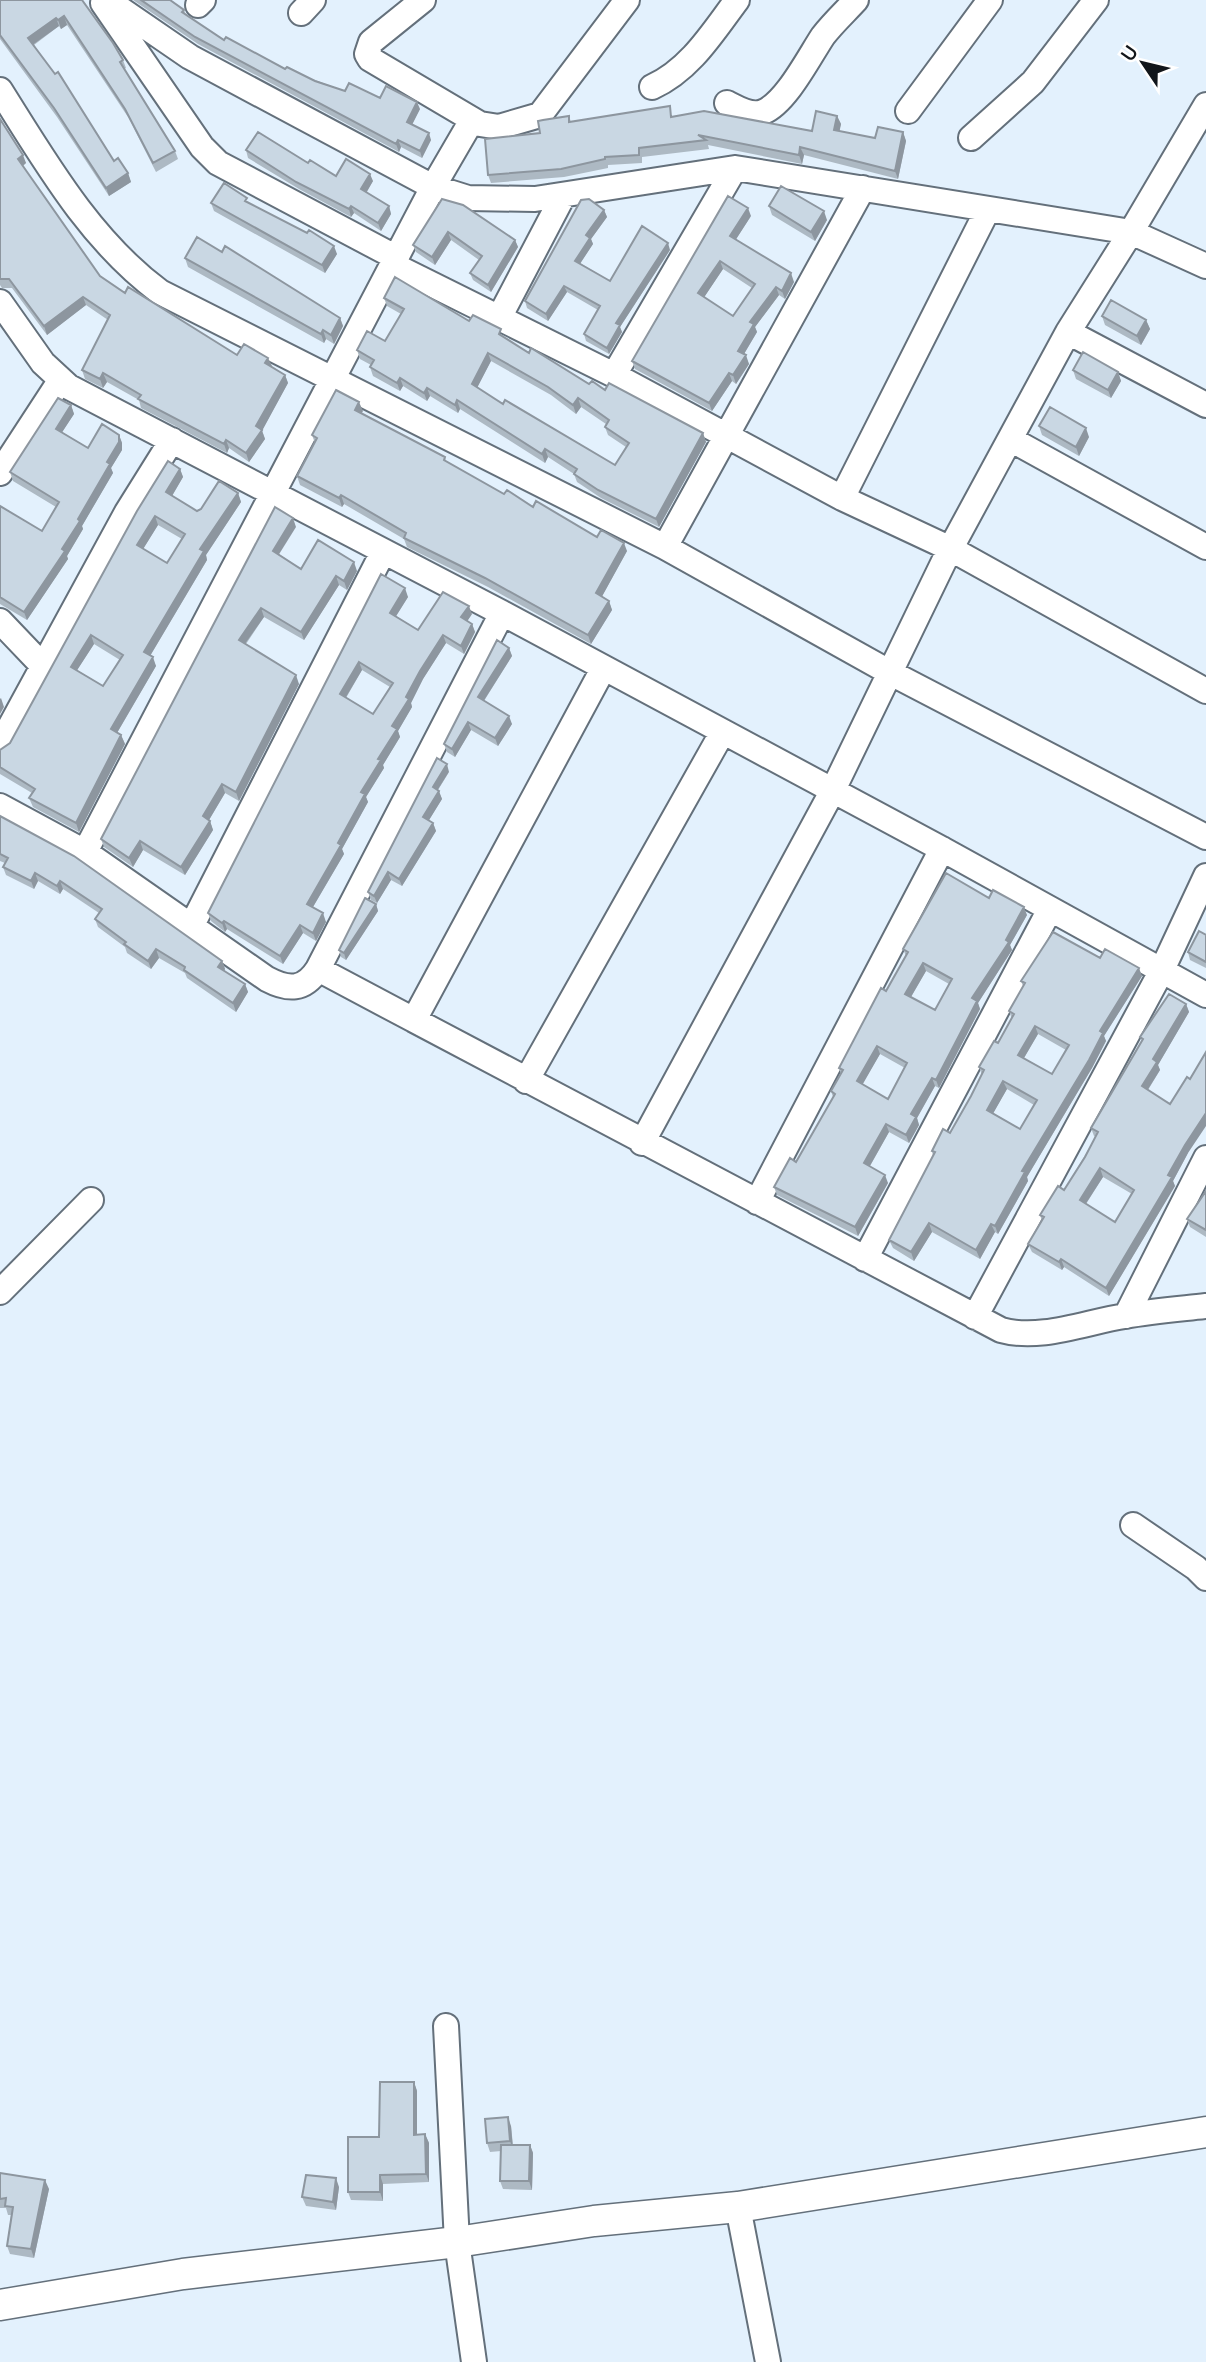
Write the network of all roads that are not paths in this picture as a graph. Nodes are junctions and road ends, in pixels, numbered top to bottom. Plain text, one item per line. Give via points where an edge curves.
1 (100, 0) edge
2 (107, 0) edge
3 (422, 0) edge
4 (737, 0) edge
5 (856, 0) edge
6 (990, 0) edge
7 (1096, 0) edge
8 (624, 1) edge
9 (652, 86) dead end
10 (0, 90) edge
11 (727, 103) dead end
12 (1206, 105) edge
13 (908, 111) dead end
14 (472, 120) junction
15 (971, 138) dead end
16 (735, 168) junction
17 (433, 187) junction
18 (863, 188) junction
19 (563, 196) junction
20 (988, 209) junction
21 (1131, 232) junction
22 (395, 262) junction
23 (1206, 266) edge
24 (0, 302) edge
25 (499, 318) junction
26 (1068, 332) junction
27 (614, 374) junction
28 (60, 381) junction
29 (333, 382) junction
30 (1206, 405) edge
31 (729, 435) junction
32 (1010, 439) junction
33 (172, 440) junction
34 (3, 457) edge
35 (276, 492) junction
36 (842, 498) junction
37 (665, 547) junction
38 (1206, 547) edge
39 (951, 549) junction
40 (383, 552) junction
41 (502, 613) junction
42 (0, 621) edge
43 (42, 665) junction
44 (603, 669) junction
45 (889, 672) junction
46 (1206, 691) edge
47 (722, 733) junction
48 (0, 745) edge
49 (834, 790) junction
50 (0, 806) edge
51 (1206, 837) edge
52 (942, 849) junction
53 (85, 852) junction
54 (1206, 876) edge
55 (1050, 909) junction
56 (192, 925) junction
57 (318, 968) junction
58 (1162, 970) junction
59 (1206, 995) edge
60 (414, 1020) junction
61 (526, 1081) junction
62 (642, 1143) junction
63 (1206, 1158) edge
64 (91, 1200) dead end
65 (757, 1202) junction
66 (865, 1259) junction
67 (0, 1292) edge
68 (1206, 1306) edge
69 (1126, 1315) junction
70 (975, 1317) junction
71 (1133, 1525) dead end
72 (1206, 1578) edge
73 (446, 2026) dead end
74 (1206, 2132) edge
75 (738, 2207) junction
76 (457, 2242) junction
77 (0, 2305) edge
78 (474, 2362) edge
79 (768, 2362) edge

1 - 22 street via 202,147 218,163
2 - 17 street via 190,57
3 - 14 street via 376,36 367,54
4 - 9 street via 690,60
5 - 11 street via 825,33 771,107 752,114
6 - 13 street
7 - 15 street via 1033,82
8 - 14 street via 540,115 499,127
10 - 29 street via 100,240 128,268 160,292
12 - 21 street
14 - 17 street
16 - 18 street
16 - 19 street
16 - 27 street
17 - 19 street via 482,200
17 - 22 street
18 - 20 street
18 - 31 street
19 - 25 street
20 - 21 street
20 - 36 street
21 - 23 street
21 - 26 street
22 - 25 street
22 - 29 street
24 - 28 street
25 - 27 street
26 - 30 street
26 - 32 street
27 - 31 street
28 - 33 street
28 - 34 street
29 - 35 street
29 - 37 street
31 - 36 street
31 - 37 street
32 - 38 street
32 - 39 street
33 - 35 street
33 - 43 street
35 - 40 street
35 - 53 street
36 - 39 street
37 - 45 street
39 - 45 street
39 - 46 street
40 - 41 street
40 - 56 street
41 - 44 street
41 - 57 street
42 - 43 street
43 - 48 street
44 - 47 street
44 - 60 street
45 - 49 street
45 - 51 street
47 - 49 street
47 - 61 street
49 - 52 street
49 - 62 street
50 - 53 street
52 - 55 street
52 - 65 street
53 - 56 street
54 - 58 street
55 - 58 street
55 - 66 street
56 - 57 street via 280,986 304,985
57 - 60 street
58 - 59 street
58 - 70 street
60 - 61 street
61 - 62 street
62 - 65 street
63 - 69 street
64 - 67 street
65 - 66 street
66 - 70 street
68 - 69 street
69 - 70 street via 1017,1335
71 - 72 street
73 - 76 street
74 - 75 street
75 - 76 street via 594,2221
75 - 79 street
76 - 77 street via 183,2274
76 - 78 street

